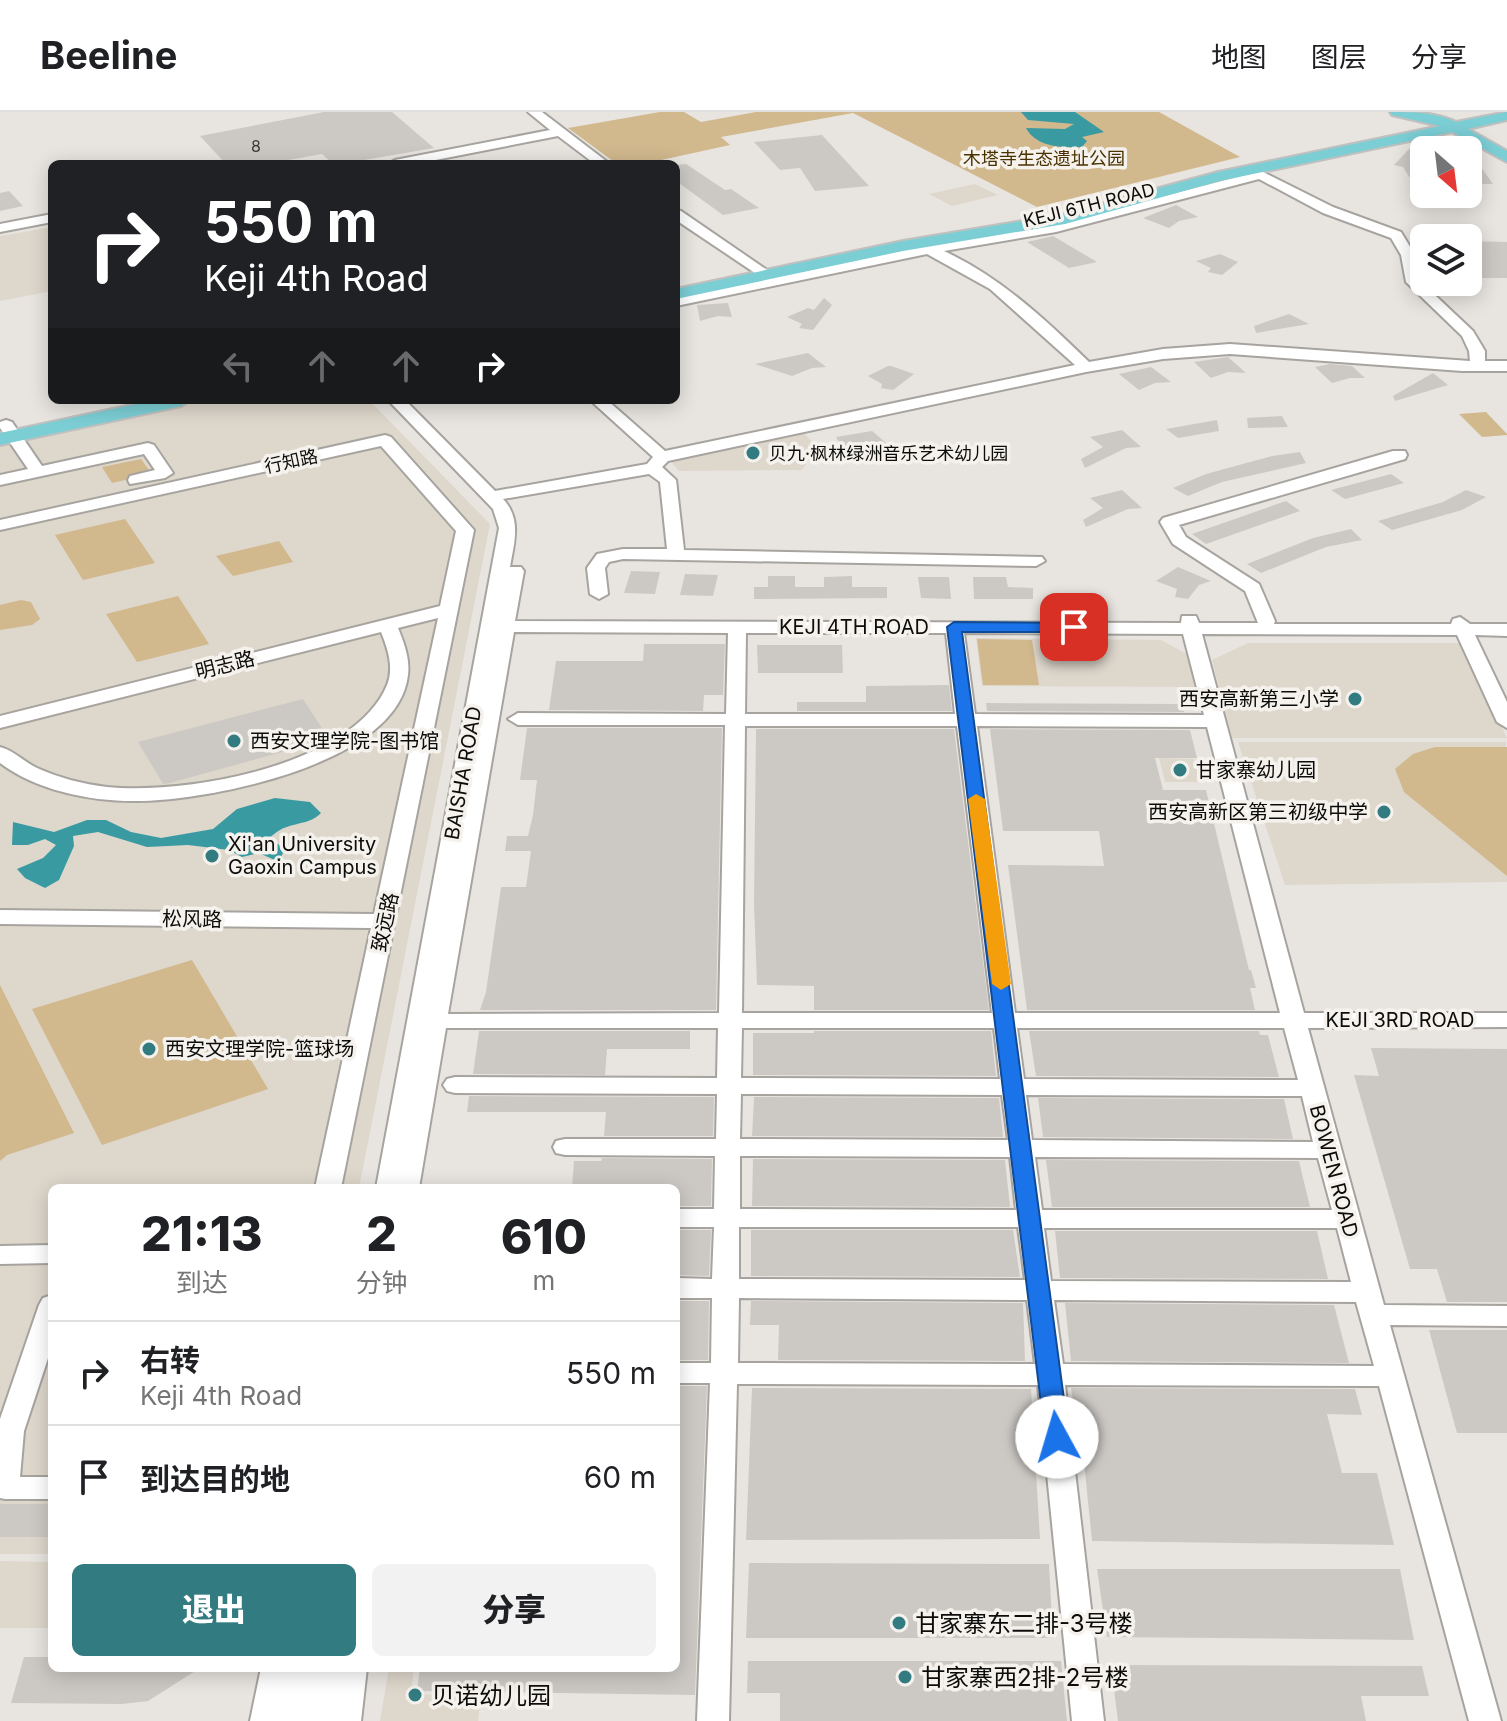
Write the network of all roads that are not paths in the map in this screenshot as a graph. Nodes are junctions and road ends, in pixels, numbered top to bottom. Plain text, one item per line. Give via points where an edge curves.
1 (524, 112) edge
2 (534, 112) edge
3 (1397, 112) edge
4 (1500, 112) edge
5 (1507, 116) edge
6 (1451, 118) edge
7 (558, 134) junction
8 (1507, 140) edge
9 (1507, 157) edge
10 (417, 160) edge
11 (432, 160) edge
12 (588, 160) edge
13 (597, 160) edge
14 (48, 217) edge
15 (680, 217) edge
16 (680, 224) edge
17 (0, 226) edge
18 (930, 249) junction
19 (750, 267) junction
20 (680, 285) edge
21 (680, 285) edge
22 (680, 301) edge
23 (1478, 366) junction
24 (1507, 366) edge
25 (1086, 367) junction
26 (83, 404) edge
27 (109, 404) edge
28 (132, 404) edge
29 (157, 404) edge
30 (400, 404) edge
31 (417, 404) edge
32 (602, 404) edge
33 (4, 430) edge
34 (1399, 455) dead end
35 (657, 462) junction
36 (38, 472) junction
37 (0, 480) edge
38 (502, 494) junction
39 (0, 511) edge
40 (0, 525) edge
41 (676, 553) junction
42 (1036, 561) dead end
43 (599, 594) dead end
44 (450, 609) junction
45 (1266, 621) junction
46 (510, 622) junction
47 (634, 623) junction
48 (1507, 623) edge
49 (1190, 624) junction
50 (388, 625) junction
51 (1462, 626) junction
52 (737, 627) junction
53 (954, 627) junction
54 (1507, 630) edge
55 (518, 719) dead end
56 (735, 719) junction
57 (966, 721) junction
58 (1216, 721) junction
59 (0, 722) edge
60 (1507, 722) edge
61 (0, 753) edge
62 (0, 917) edge
63 (385, 921) junction
64 (1294, 1020) junction
65 (1507, 1020) edge
66 (427, 1021) junction
67 (730, 1021) junction
68 (1006, 1021) junction
69 (455, 1085) dead end
70 (729, 1085) junction
71 (1013, 1087) junction
72 (1312, 1088) junction
73 (565, 1147) dead end
74 (728, 1148) junction
75 (1021, 1149) junction
76 (1328, 1150) junction
77 (329, 1184) edge
78 (390, 1184) edge
79 (407, 1184) edge
80 (680, 1218) edge
81 (727, 1218) junction
82 (1028, 1219) junction
83 (1346, 1219) junction
84 (48, 1254) edge
85 (0, 1255) edge
86 (680, 1288) edge
87 (725, 1288) junction
88 (1038, 1292) junction
89 (1370, 1303) junction
90 (48, 1316) edge
91 (1507, 1316) edge
92 (680, 1373) edge
93 (724, 1373) junction
94 (1050, 1373) junction
95 (1389, 1376) junction
96 (5, 1431) edge
97 (48, 1488) edge
98 (275, 1672) edge
99 (303, 1672) edge
100 (325, 1672) edge
101 (351, 1672) edge
102 (266, 1721) edge
103 (294, 1721) edge
104 (317, 1721) edge
105 (345, 1721) edge
106 (713, 1721) edge
107 (1088, 1721) edge
108 (1485, 1721) edge

1 - 7 street
2 - 7 street
3 - 6 main road
4 - 6 main road, KEJI 6TH ROAD
5 - 6 main road
6 - 8 main road
6 - 9 main road
6 - 19 main road, KEJI 6TH ROAD via 1037,220
6 - 20 main road via 1065,219
7 - 10 street
7 - 11 street
7 - 12 street
7 - 13 street
14 - 17 street
15 - 19 street
16 - 19 street
18 - 22 street
18 - 23 street via 1101,218 1261,175 1328,210 1396,235 1408,255 1413,282 1468,334
18 - 25 street via 959,262 1020,304
19 - 21 main road, KEJI 6TH ROAD
23 - 24 street
23 - 25 street via 1230,349
25 - 35 street
26 - 33 main road
27 - 33 main road
28 - 33 main road
29 - 33 main road
30 - 46 street, BAISHA ROAD via 501,507 508,528
31 - 38 street, BAISHA ROAD
32 - 35 street
33 - 36 street
34 - 45 street via 1169,522 1179,540 1253,588
35 - 38 street
35 - 41 street via 668,480
36 - 37 street
36 - 39 street via 148,448 165,473
38 - 46 street, BAISHA ROAD via 515,509 521,528
40 - 44 street, 行知路 via 385,440 465,530
41 - 42 street
41 - 43 street via 603,558 596,568
44 - 50 street, 明志路
44 - 63 street, 致远路
45 - 49 street, KEJI 4TH ROAD
45 - 51 street, KEJI 4TH ROAD
46 - 47 street via 596,634
46 - 66 street, BAISHA ROAD
46 - 66 street, BAISHA ROAD
47 - 49 street, KEJI 4TH ROAD
47 - 52 street, KEJI 4TH ROAD
48 - 51 street, KEJI 4TH ROAD
49 - 51 street, KEJI 4TH ROAD
49 - 53 street, KEJI 4TH ROAD
49 - 58 street, BOWEN ROAD
50 - 59 street, 明志路
50 - 61 street via 400,668 387,706 357,734 285,768 200,790 137,795 49,778
51 - 54 street, KEJI 4TH ROAD
51 - 60 street
52 - 53 street, KEJI 4TH ROAD
52 - 56 street
53 - 57 street
55 - 56 street
56 - 57 street
56 - 67 street
57 - 58 street
57 - 68 street
58 - 64 street, BOWEN ROAD
62 - 63 street, 松风路
63 - 77 street, 致远路
64 - 65 street, KEJI 3RD ROAD
64 - 68 street, KEJI 3RD ROAD
64 - 72 street, BOWEN ROAD
66 - 67 street, KEJI 3RD ROAD
66 - 78 street, BAISHA ROAD
66 - 79 street, BAISHA ROAD
67 - 68 street, KEJI 3RD ROAD
67 - 70 street
68 - 71 street
69 - 70 street
70 - 71 street
70 - 74 street
71 - 72 street
71 - 75 street
72 - 76 street, BOWEN ROAD
73 - 74 street
74 - 75 street
74 - 81 street
75 - 76 street
75 - 82 street
76 - 83 street, BOWEN ROAD
80 - 81 street
81 - 82 street
81 - 87 street
82 - 83 street
82 - 88 street
83 - 89 street, BOWEN ROAD
84 - 85 street
86 - 87 street
87 - 88 street
87 - 93 street
88 - 89 street
88 - 94 street
89 - 91 street
89 - 95 street, BOWEN ROAD
90 - 96 street
92 - 93 street
93 - 94 street
93 - 106 street
94 - 95 street
94 - 107 street
95 - 108 street, BOWEN ROAD
96 - 97 street via 5,1488
98 - 102 street
99 - 103 street
100 - 104 street
101 - 105 street

